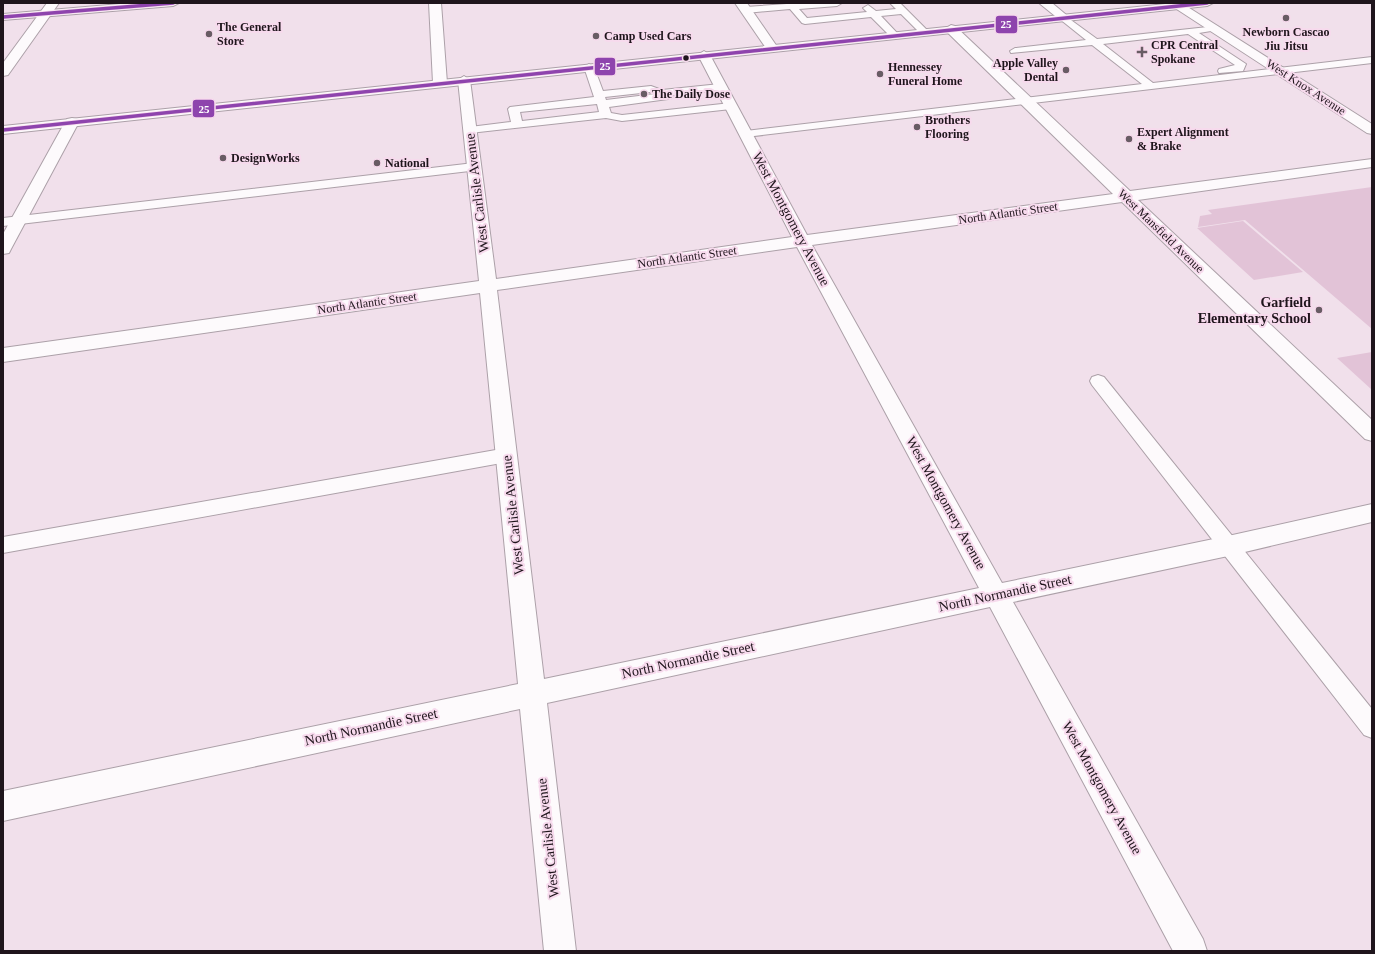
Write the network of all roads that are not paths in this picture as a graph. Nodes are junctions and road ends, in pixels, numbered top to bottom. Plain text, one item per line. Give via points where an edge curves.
1 (53, 3) edge
2 (173, 3) edge
3 (435, 3) edge
4 (837, 3) edge
5 (863, 3) edge
6 (909, 3) edge
7 (1045, 3) edge
8 (1200, 3) edge
9 (850, 4) dead end
10 (743, 6) edge
11 (808, 6) junction
12 (898, 6) edge
13 (1179, 6) junction
14 (793, 7) junction
15 (45, 14) junction
16 (874, 14) junction
17 (3, 17) edge
18 (1064, 18) junction
19 (1214, 28) junction
20 (950, 29) junction
21 (1190, 31) junction
22 (924, 32) junction
23 (894, 35) junction
24 (1096, 42) junction
25 (772, 48) junction
26 (1015, 51) dead end
27 (704, 55) junction
28 (1372, 60) edge
29 (589, 67) junction
30 (1279, 70) junction
31 (3, 72) edge
32 (464, 80) junction
33 (440, 83) junction
34 (1148, 83) junction
35 (726, 96) junction
36 (600, 100) junction
37 (1025, 100) junction
38 (606, 115) junction
39 (72, 122) junction
40 (517, 125) junction
41 (3, 130) edge
42 (470, 130) junction
43 (1372, 130) edge
44 (746, 134) junction
45 (1372, 163) edge
46 (474, 167) junction
47 (1126, 197) junction
48 (18, 220) junction
49 (3, 222) edge
50 (802, 241) junction
51 (3, 249) edge
52 (488, 286) junction
53 (3, 354) edge
54 (1098, 381) dead end
55 (1372, 433) edge
56 (507, 456) junction
57 (1372, 513) edge
58 (3, 545) edge
59 (1228, 546) junction
60 (997, 595) junction
61 (532, 692) junction
62 (1372, 727) edge
63 (3, 806) edge
64 (560, 951) edge
65 (1191, 951) edge

1 - 15 street
2 - 15 street
3 - 33 street
4 - 11 lane
5 - 16 lane
6 - 12 lane
7 - 18 street
8 - 13 street
9 - 11 lane via 816,8
10 - 14 lane
10 - 25 street
11 - 14 lane
12 - 16 lane
12 - 22 lane
13 - 18 street
13 - 19 street, West Knox Avenue
14 - 16 lane via 805,21
15 - 17 street
15 - 31 street
16 - 23 lane
18 - 20 street
18 - 24 lane
19 - 21 lane
19 - 30 street, West Knox Avenue
20 - 22 street
20 - 37 street, West Mansfield Avenue
21 - 24 lane
21 - 34 lane via 1241,64 1239,69
22 - 23 street
23 - 25 street
24 - 26 lane
24 - 34 lane
25 - 27 street
27 - 29 street
27 - 35 street, West Montgomery Avenue
28 - 30 lane
29 - 32 street
29 - 36 lane
30 - 34 lane
30 - 43 street, West Knox Avenue
32 - 33 street
32 - 42 street, West Carlisle Avenue
33 - 39 street
34 - 37 lane
35 - 36 lane via 661,93 668,96
35 - 38 lane via 622,118
35 - 44 street, West Montgomery Avenue
36 - 38 lane
36 - 40 lane via 514,109
37 - 44 lane
37 - 47 street, West Mansfield Avenue
38 - 40 lane
39 - 41 street
39 - 48 street
40 - 42 lane
42 - 46 street, West Carlisle Avenue
44 - 50 street, West Montgomery Avenue
45 - 47 street, North Atlantic Street
46 - 48 lane
46 - 52 street, West Carlisle Avenue
47 - 50 street, North Atlantic Street
47 - 55 street, West Mansfield Avenue
48 - 49 lane
48 - 51 street
50 - 52 street, North Atlantic Street
50 - 60 street, West Montgomery Avenue
52 - 53 street, North Atlantic Street
52 - 56 street, West Carlisle Avenue
54 - 59 lane
56 - 58 lane
56 - 61 street, West Carlisle Avenue
57 - 59 street, North Normandie Street
59 - 60 street, North Normandie Street
59 - 62 lane
60 - 61 street, North Normandie Street
60 - 65 street, West Montgomery Avenue
61 - 63 street, North Normandie Street
61 - 64 street, West Carlisle Avenue

